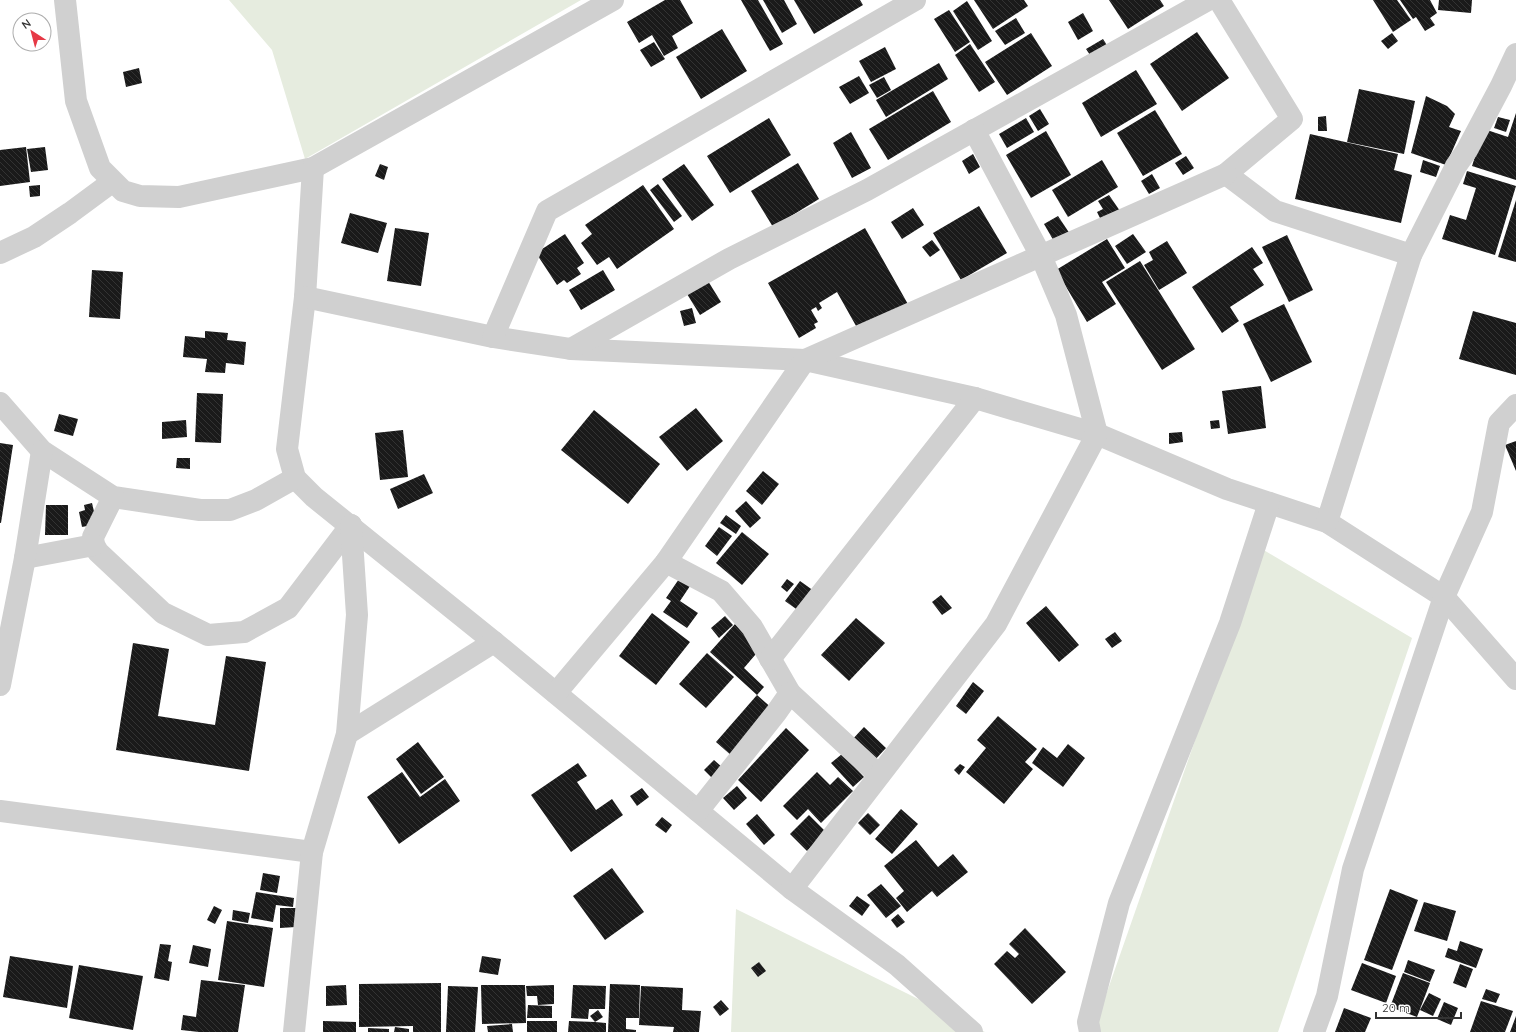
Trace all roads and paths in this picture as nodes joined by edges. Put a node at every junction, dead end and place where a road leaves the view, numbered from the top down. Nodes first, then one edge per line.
1 (65, 0) edge
2 (613, 0) edge
3 (915, 0) edge
4 (1208, 0) edge
5 (1219, 0) edge
6 (1516, 54) edge
7 (974, 130) junction
8 (313, 168) junction
9 (1226, 174) junction
10 (112, 182) junction
11 (0, 252) edge
12 (1411, 255) junction
13 (1040, 256) junction
14 (305, 297) junction
15 (493, 337) junction
16 (570, 349) junction
17 (805, 360) junction
18 (975, 398) junction
19 (0, 403) edge
20 (1516, 405) edge
21 (1097, 434) junction
22 (42, 451) junction
23 (296, 478) junction
24 (113, 498) junction
25 (1269, 503) junction
26 (1327, 522) junction
27 (351, 526) junction
28 (94, 545) junction
29 (25, 558) junction
30 (666, 562) junction
31 (1444, 597) junction
32 (494, 642) junction
33 (770, 659) junction
34 (1516, 680) edge
35 (0, 685) edge
36 (556, 693) junction
37 (790, 693) junction
38 (347, 734) junction
39 (879, 775) junction
40 (0, 811) edge
41 (698, 811) junction
42 (312, 852) junction
43 (792, 888) junction
44 (294, 1032) edge
45 (972, 1032) edge
46 (1090, 1032) edge
47 (1314, 1032) edge

1 - 10 street
2 - 8 street
3 - 15 street
4 - 7 street
5 - 9 street
6 - 12 street
7 - 13 street
7 - 16 street
8 - 10 street
8 - 14 street
9 - 12 street
9 - 13 street
10 - 11 street
12 - 26 street
13 - 17 street
13 - 21 street
14 - 15 street
14 - 23 street
15 - 16 street
16 - 17 street
17 - 18 street
17 - 30 street
18 - 21 street
18 - 33 street
19 - 22 street
20 - 31 street
21 - 25 street
21 - 39 street
22 - 24 street
22 - 29 street
23 - 24 street
23 - 27 street
24 - 28 street
25 - 26 street
25 - 46 street
26 - 31 street
27 - 28 street
27 - 32 street
27 - 38 street
28 - 29 street
29 - 35 street
30 - 33 street
30 - 36 street
31 - 34 street
31 - 47 street
32 - 36 street
32 - 38 street
33 - 37 street
36 - 41 street
37 - 39 street
37 - 41 street
38 - 42 street
39 - 43 street
40 - 42 street
41 - 43 street
42 - 44 street
43 - 45 street

